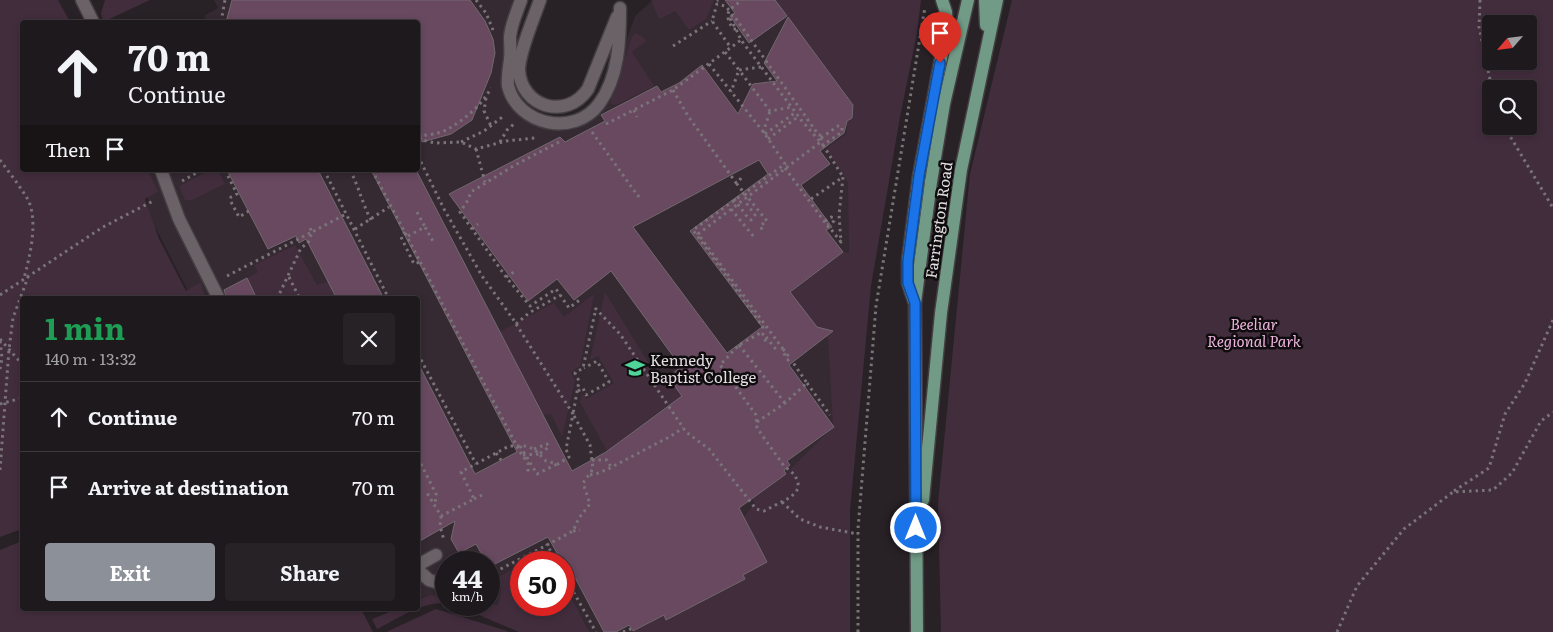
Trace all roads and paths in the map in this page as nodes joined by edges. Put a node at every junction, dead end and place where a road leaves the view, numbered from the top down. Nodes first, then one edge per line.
1 (82, 0) edge
2 (226, 0) edge
3 (476, 0) edge
4 (521, 0) edge
5 (540, 0) edge
6 (717, 0) edge
7 (742, 0) edge
8 (942, 0) edge
9 (968, 0) edge
10 (985, 0) edge
11 (997, 0) edge
12 (1480, 0) edge
13 (621, 4) edge
14 (721, 4) junction
15 (925, 4) dead end
16 (729, 10) junction
17 (92, 20) edge
18 (221, 20) edge
19 (712, 21) junction
20 (736, 28) junction
21 (494, 32) dead end
22 (741, 40) junction
23 (673, 46) dead end
24 (731, 48) junction
25 (725, 52) junction
26 (709, 64) junction
27 (761, 66) junction
28 (739, 70) junction
29 (1490, 80) edge
30 (492, 82) dead end
31 (673, 90) junction
32 (731, 92) junction
33 (487, 95) junction
34 (792, 107) junction
35 (634, 110) junction
36 (770, 111) junction
37 (797, 114) junction
38 (973, 114) junction
39 (638, 117) dead end
40 (498, 121) dead end
41 (604, 125) dead end
42 (491, 126) junction
43 (506, 131) dead end
44 (591, 132) dead end
45 (764, 133) junction
46 (1509, 135) edge
47 (824, 136) junction
48 (420, 138) edge
49 (420, 139) edge
50 (564, 139) dead end
51 (768, 139) junction
52 (513, 140) dead end
53 (461, 142) junction
54 (500, 143) junction
55 (823, 145) junction
56 (476, 149) junction
57 (527, 158) junction
58 (0, 160) edge
59 (420, 160) edge
60 (530, 162) dead end
61 (785, 168) junction
62 (162, 172) edge
63 (198, 172) edge
64 (226, 172) edge
65 (325, 172) edge
66 (351, 172) edge
67 (373, 172) edge
68 (843, 177) junction
69 (741, 178) dead end
70 (183, 180) dead end
71 (485, 182) junction
72 (737, 184) junction
73 (169, 190) junction
74 (744, 193) junction
75 (642, 194) dead end
76 (734, 199) junction
77 (811, 199) dead end
78 (744, 200) junction
79 (389, 207) dead end
80 (1553, 208) edge
81 (731, 209) junction
82 (249, 212) dead end
83 (417, 212) dead end
84 (346, 214) junction
85 (371, 220) junction
86 (825, 221) dead end
87 (478, 224) dead end
88 (425, 227) junction
89 (829, 227) junction
90 (355, 229) junction
91 (472, 229) junction
92 (311, 230) junction
93 (763, 231) dead end
94 (405, 232) dead end
95 (408, 236) dead end
96 (754, 238) dead end
97 (434, 243) dead end
98 (420, 262) junction
99 (514, 272) dead end
100 (28, 276) junction
101 (288, 276) junction
102 (506, 277) junction
103 (24, 279) junction
104 (211, 284) junction
105 (560, 295) junction
106 (0, 296) edge
107 (22, 296) edge
108 (217, 296) edge
109 (279, 296) edge
110 (298, 296) edge
111 (388, 296) edge
112 (582, 299) dead end
113 (20, 301) edge
114 (915, 303) junction
115 (1553, 320) edge
116 (516, 324) junction
117 (762, 332) junction
118 (0, 340) edge
119 (766, 342) dead end
120 (739, 345) junction
121 (9, 349) junction
122 (778, 352) dead end
123 (420, 358) edge
124 (20, 362) edge
125 (583, 368) junction
126 (0, 369) edge
127 (807, 383) junction
128 (578, 391) junction
129 (20, 399) edge
130 (5, 403) junction
131 (786, 403) junction
132 (0, 404) edge
133 (1553, 412) edge
134 (573, 414) junction
135 (830, 415) dead end
136 (756, 423) junction
137 (683, 428) junction
138 (520, 446) junction
139 (534, 449) junction
140 (496, 453) junction
141 (523, 455) junction
142 (501, 460) dead end
143 (592, 460) junction
144 (420, 462) edge
145 (476, 464) junction
146 (558, 464) junction
147 (611, 467) junction
148 (0, 470) edge
149 (528, 473) dead end
150 (589, 475) junction
151 (1453, 492) junction
152 (427, 493) dead end
153 (482, 495) dead end
154 (474, 498) junction
155 (782, 502) junction
156 (435, 506) junction
157 (580, 530) dead end
158 (574, 531) junction
159 (858, 534) junction
160 (547, 545) junction
161 (551, 551) edge
162 (435, 556) edge
163 (420, 564) edge
164 (916, 567) junction
165 (500, 569) edge
166 (420, 572) edge
167 (435, 582) edge
168 (575, 595) edge
169 (631, 628) dead end
170 (596, 632) edge
171 (624, 632) edge
172 (858, 632) edge
173 (917, 632) edge
174 (1337, 632) edge

1 - 17 lane
2 - 18 path
3 - 21 path
4 - 13 lane
5 - 13 lane
6 - 14 path
7 - 16 path
8 - 114 main road
9 - 114 main road, Farrington Road
10 - 38 main road
11 - 38 main road, Farrington Road
12 - 29 path
14 - 16 path
14 - 19 path
15 - 159 path
16 - 20 path
19 - 23 path
19 - 24 path
20 - 22 path
20 - 47 path
22 - 24 path
22 - 27 path
24 - 25 path
25 - 26 path
25 - 28 path
26 - 31 path
26 - 32 path
27 - 28 path
27 - 34 path
28 - 32 path
28 - 36 path
30 - 33 path
31 - 35 path
31 - 72 path
32 - 45 path
33 - 42 path
33 - 48 path
34 - 36 path
34 - 37 path
35 - 39 path
35 - 41 path
36 - 45 path
37 - 45 path
37 - 51 path
37 - 55 path
38 - 164 main road, Farrington Road
40 - 42 path
42 - 53 path
43 - 54 path
44 - 75 path
45 - 51 path
46 - 80 path
47 - 55 path
47 - 61 path, bridge
49 - 53 path
50 - 57 path
51 - 74 path
52 - 54 path
53 - 56 path
54 - 56 path
55 - 68 path
56 - 71 path
57 - 60 path
57 - 71 path
58 - 103 path
59 - 116 path
61 - 78 path, bridge
61 - 89 path
62 - 73 lane
63 - 70 path
64 - 82 path
65 - 84 path
66 - 85 path
67 - 98 path, bridge
68 - 77 path
68 - 89 path
69 - 72 path
71 - 91 path
72 - 74 path
73 - 100 path
73 - 104 lane
74 - 76 path
74 - 93 path
76 - 78 path
76 - 117 path
78 - 81 path, bridge
79 - 85 path
81 - 96 path
81 - 127 path, bridge
83 - 88 path, bridge
84 - 90 path
84 - 92 path
85 - 90 path
86 - 89 path
87 - 91 path
88 - 95 path
88 - 97 path
90 - 111 path
91 - 102 path
92 - 101 path
92 - 104 path
94 - 98 path
98 - 141 path, bridge
99 - 102 path
100 - 103 path
100 - 107 path
101 - 109 path
101 - 110 path
102 - 105 path
103 - 106 path
104 - 108 lane
105 - 112 path
105 - 116 path
113 - 121 path
114 - 164 main road, Farrington Road
115 - 151 path
116 - 134 path
117 - 119 path
117 - 120 path
117 - 122 path
118 - 121 path
118 - 126 path
120 - 131 path
120 - 136 path
121 - 124 path
121 - 130 path
123 - 145 path
125 - 128 path
125 - 128 path
125 - 137 path
127 - 131 path
127 - 135 path
128 - 134 path
129 - 130 path
130 - 132 path
130 - 148 path
131 - 136 path
133 - 151 path
134 - 143 path
134 - 146 path
136 - 155 path
137 - 147 path
137 - 155 path
138 - 139 path
138 - 140 path
138 - 146 path
139 - 141 path, bridge
139 - 146 path
140 - 142 path
140 - 145 path
141 - 149 path
143 - 147 path
143 - 150 path
144 - 156 path
145 - 154 path
147 - 150 path
150 - 158 path
151 - 174 path
152 - 156 path
153 - 154 path
154 - 156 path
155 - 159 path
157 - 158 path
158 - 160 path
159 - 172 path
160 - 161 path
160 - 165 path
162 - 163 lane
164 - 173 main road, Farrington Road
166 - 167 lane
168 - 170 path
169 - 171 path

